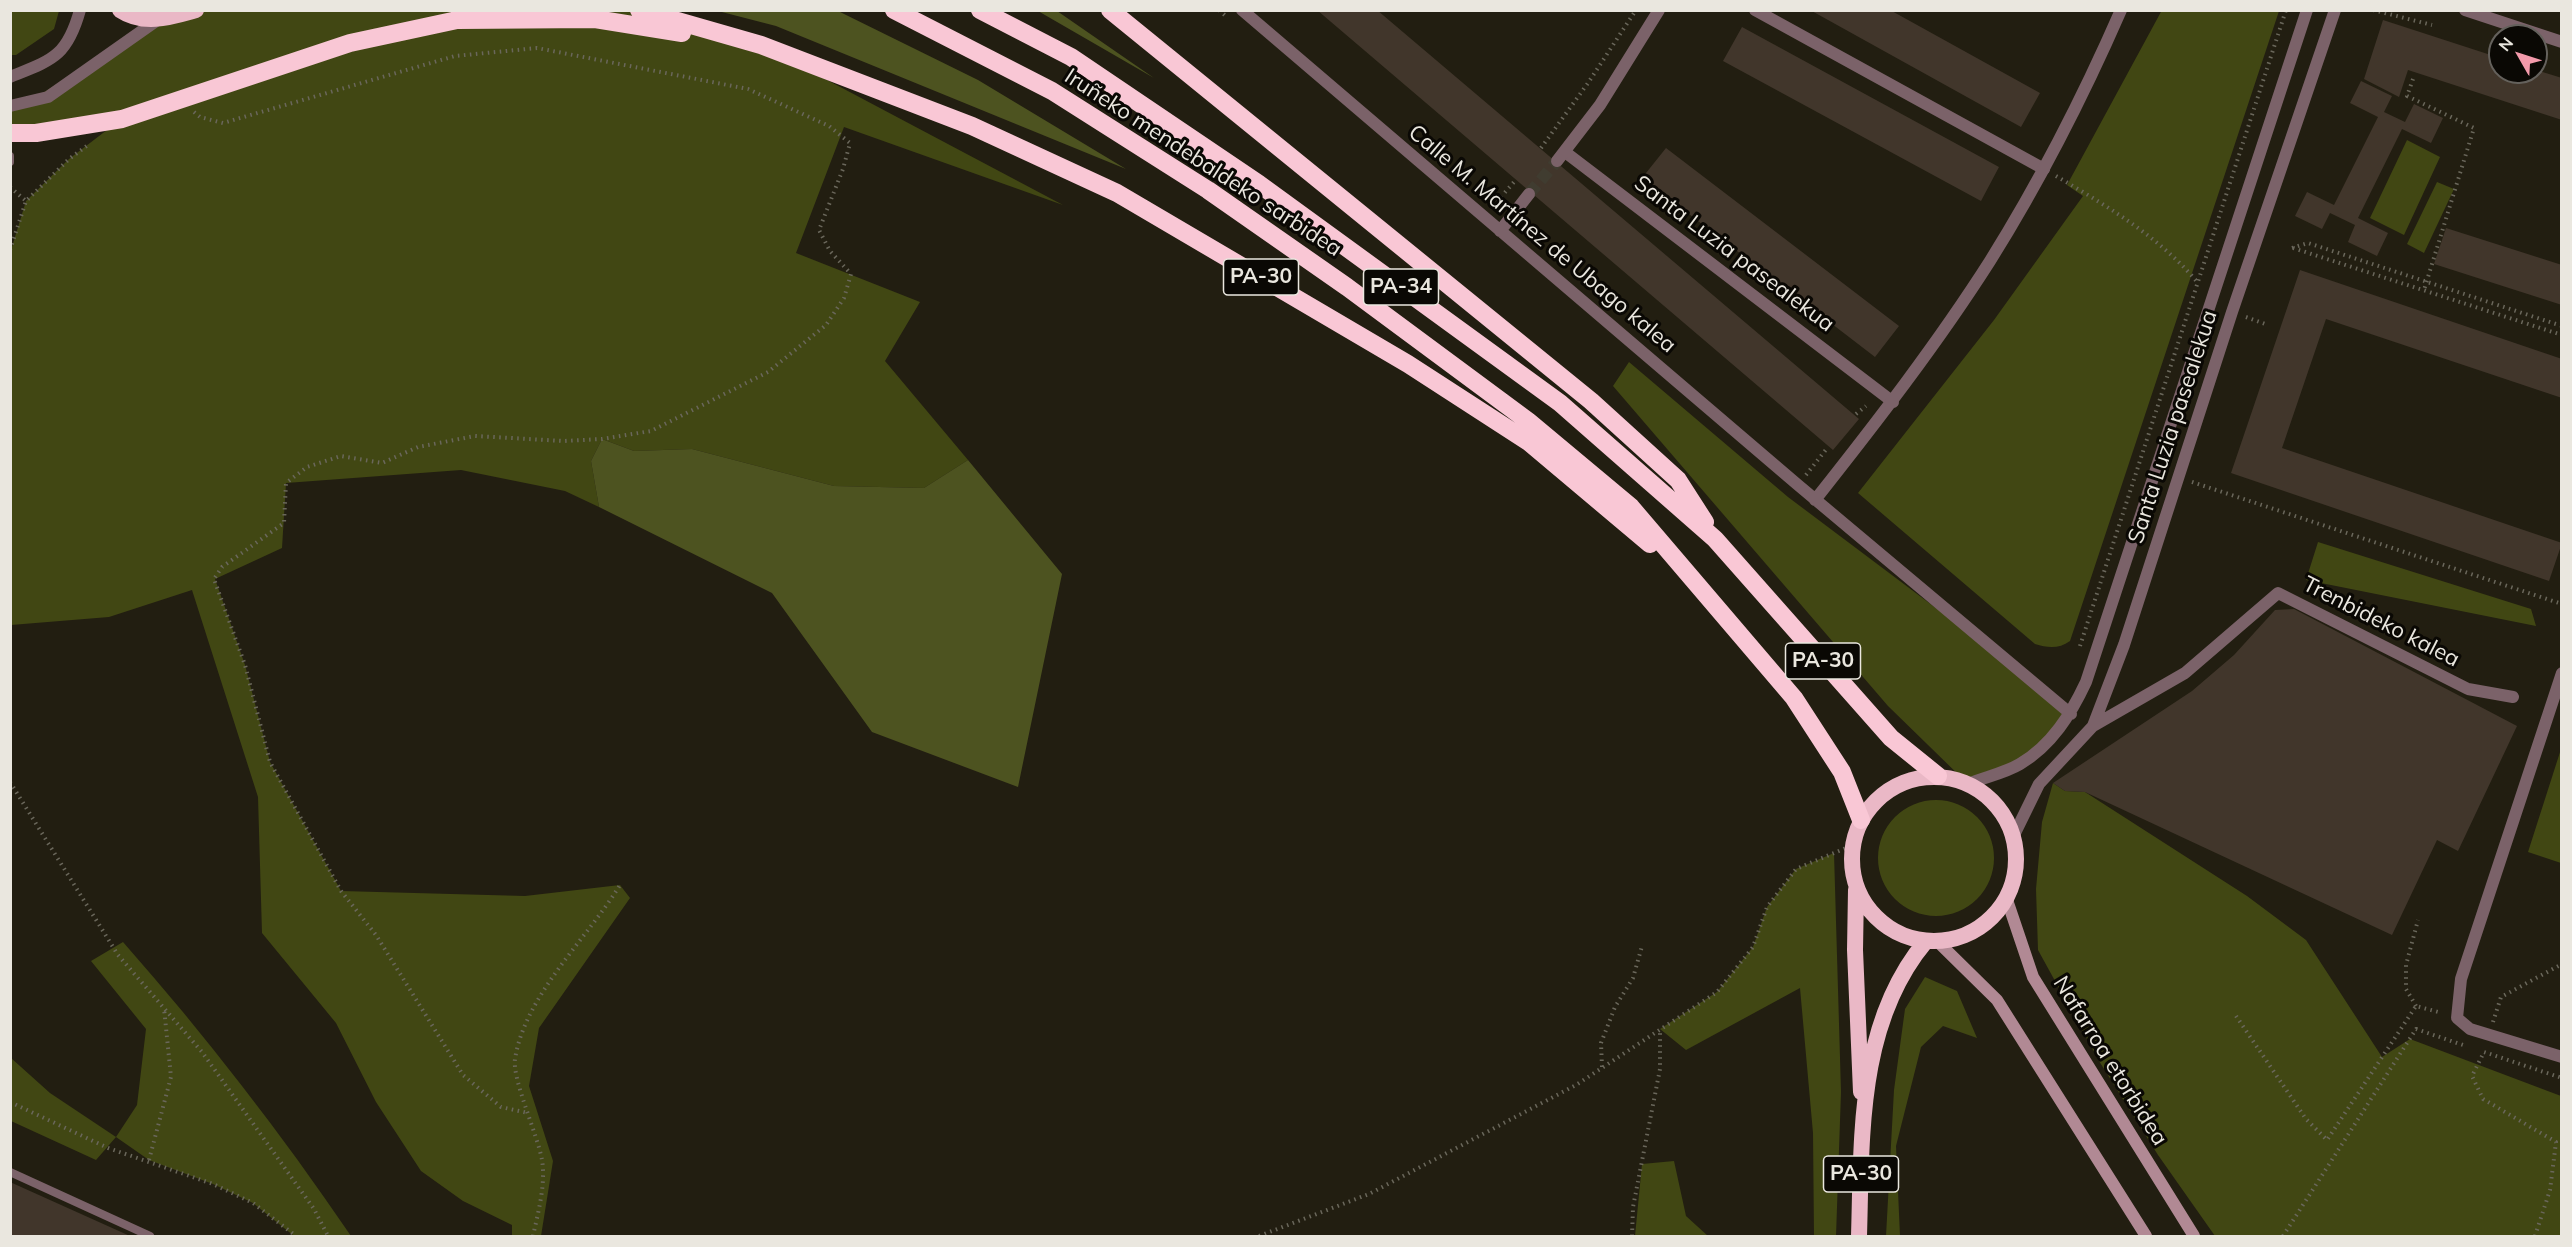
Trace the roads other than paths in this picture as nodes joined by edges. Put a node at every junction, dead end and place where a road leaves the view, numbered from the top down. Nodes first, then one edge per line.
1 (80, 10) edge
2 (120, 10) edge
3 (196, 10) edge
4 (639, 10) edge
5 (894, 10) edge
6 (980, 10) edge
7 (1098, 10) edge
8 (1110, 10) edge
9 (1242, 10) edge
10 (1659, 10) edge
11 (1755, 10) edge
12 (2121, 10) edge
13 (2307, 10) edge
14 (2335, 10) edge
15 (2465, 10) edge
16 (156, 21) junction
17 (2562, 42) edge
18 (761, 45) junction
19 (10, 77) edge
20 (1195, 80) junction
21 (10, 106) edge
22 (10, 133) edge
23 (10, 156) edge
24 (10, 162) edge
25 (2044, 169) junction
26 (1529, 194) tunnel mouth
27 (1500, 231) junction
28 (1893, 402) junction
29 (1815, 500) junction
30 (1716, 539) junction
31 (1709, 598) junction
32 (2562, 673) edge
33 (2514, 697) dead end
34 (2071, 714) junction
35 (2093, 726) junction
36 (1938, 776) junction
37 (1968, 783) junction
38 (1862, 820) junction
39 (2014, 835) junction
40 (1856, 888) junction
41 (2007, 900) junction
42 (1932, 942) junction
43 (2562, 1057) edge
44 (1863, 1111) junction
45 (10, 1172) edge
46 (150, 1236) edge
47 (1859, 1236) edge
48 (2146, 1236) edge
49 (2194, 1236) edge

1 - 19 street
2 - 16 highway
3 - 16 highway
4 - 18 highway, PA-30
5 - 31 highway, Iruñeko mendebaldeko sarbidea / PA-34
6 - 30 highway, Iruñeko mendebaldeko sarbidea / PA-34
7 - 20 highway, PA-30
8 - 20 highway, PA-30
9 - 27 street, Calle M. Martínez de Ubago kalea
10 - 28 street, Santa Luzia pasealekua
11 - 25 street
12 - 25 street
13 - 34 street, Santa Luzia pasealekua
14 - 35 street, Santa Luzia pasealekua
15 - 17 street
16 - 21 street
18 - 22 highway
18 - 31 highway, PA-30
20 - 30 highway, PA-30
23 - 24 lane
25 - 28 street
26 - 27 street
27 - 29 street, Calle M. Martínez de Ubago kalea
28 - 29 street
29 - 34 street, Calle M. Martínez de Ubago kalea
30 - 36 highway, PA-30
31 - 38 highway, PA-30
32 - 43 street
33 - 35 street, Trenbideko kalea
34 - 37 street, Santa Luzia pasealekua
35 - 39 street, Santa Luzia pasealekua
36 - 37 highway, PA-30
36 - 38 highway, PA-30
37 - 39 highway, PA-30
38 - 40 highway, PA-30
39 - 41 highway, PA-30
40 - 42 highway, PA-30
40 - 44 highway, PA-30
41 - 42 highway, PA-30
41 - 49 main road, Nafarroa etorbidea
42 - 44 highway, PA-30
42 - 48 main road
44 - 47 highway, PA-30
45 - 46 lane

